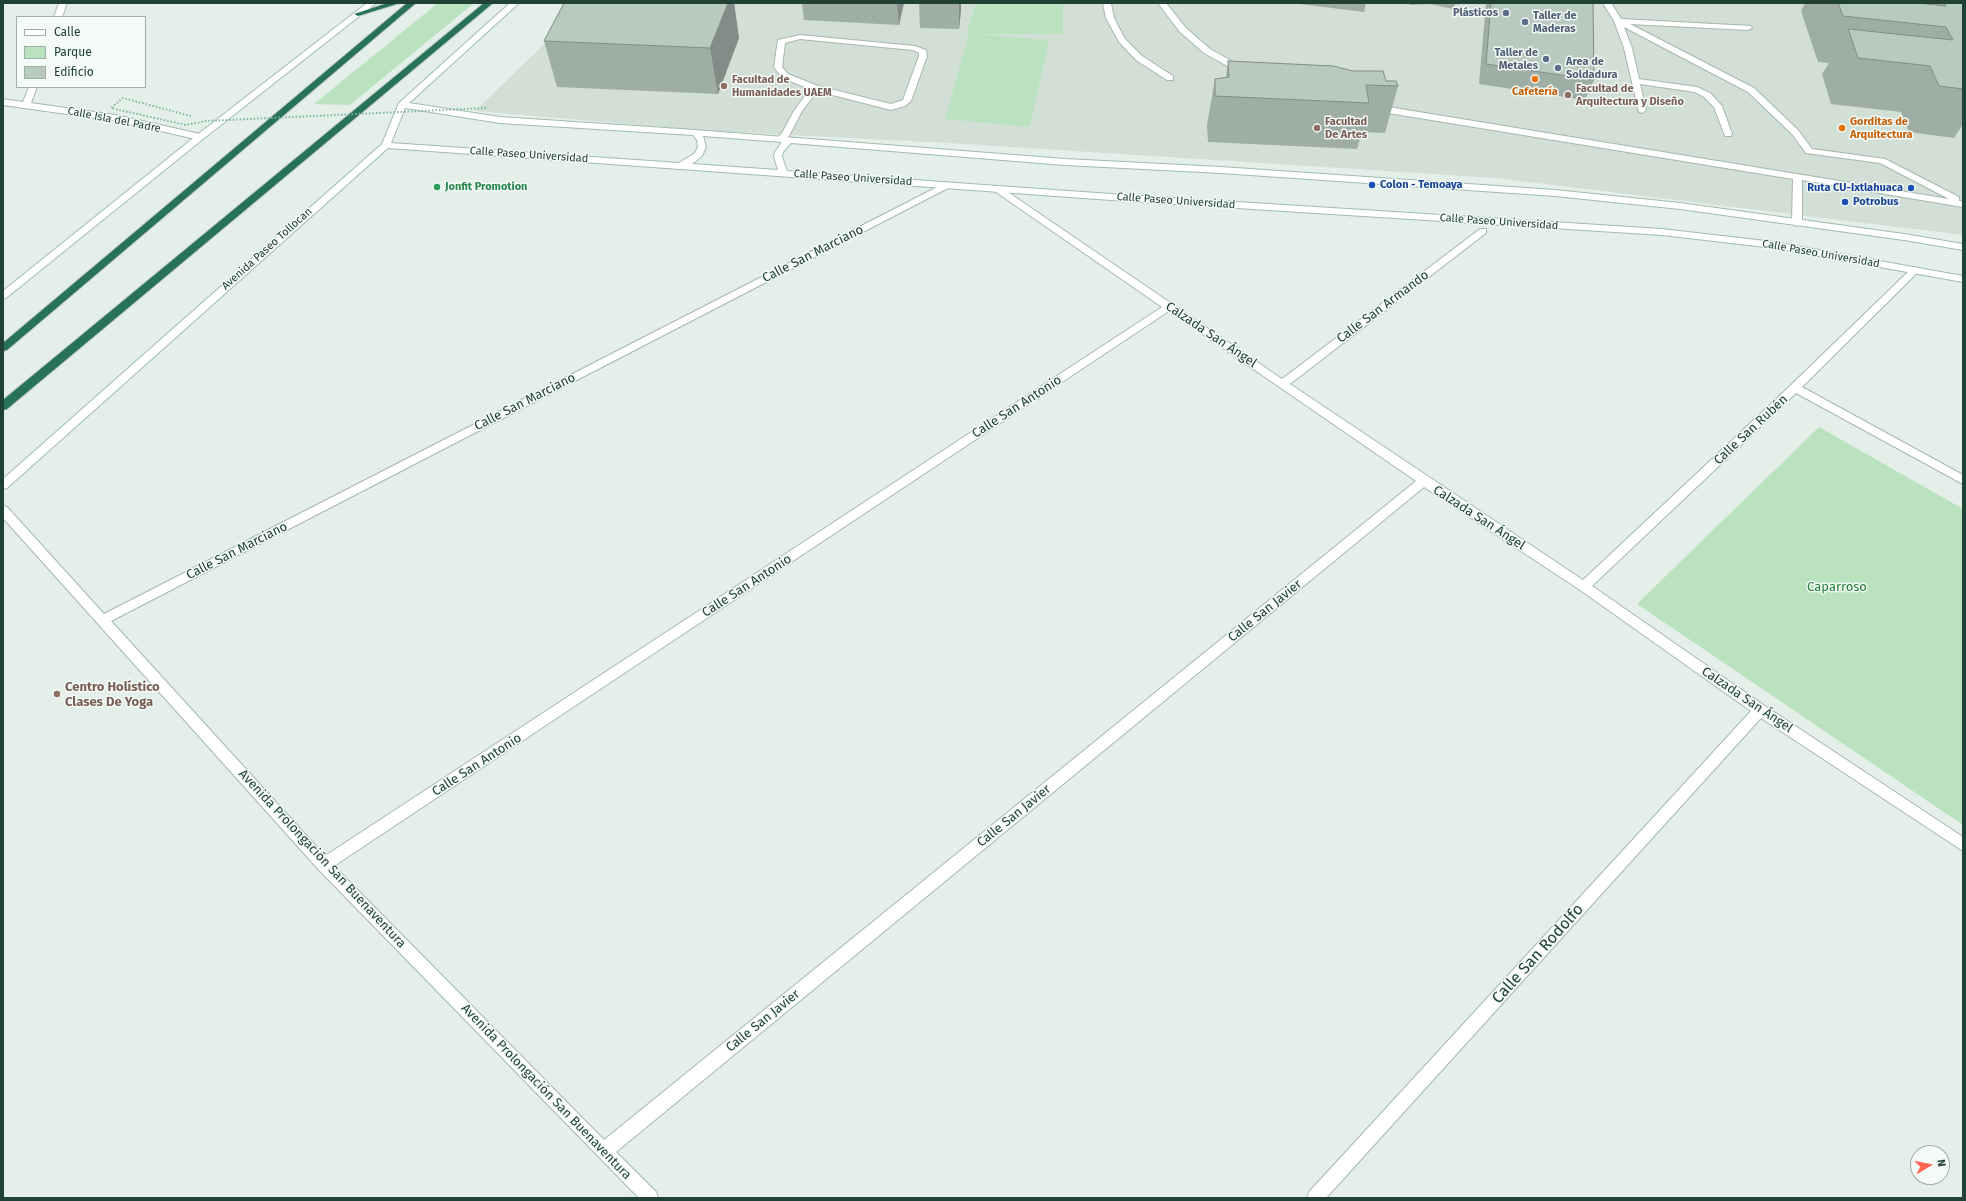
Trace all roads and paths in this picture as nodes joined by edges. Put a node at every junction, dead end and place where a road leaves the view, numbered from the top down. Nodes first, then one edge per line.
1 (63, 3) edge
2 (372, 3) edge
3 (396, 3) edge
4 (412, 3) edge
5 (489, 3) edge
6 (515, 3) edge
7 (1107, 3) edge
8 (1162, 3) edge
9 (1607, 3) edge
10 (358, 14) junction
11 (58, 16) edge
12 (1618, 21) junction
13 (1748, 28) dead end
14 (1251, 74) edge
15 (1170, 78) dead end
16 (1635, 81) junction
17 (33, 88) edge
18 (815, 88) junction
19 (3, 102) edge
20 (26, 105) junction
21 (402, 105) junction
22 (1370, 106) edge
23 (486, 108) dead end
24 (1642, 110) dead end
25 (191, 116) dead end
26 (695, 133) junction
27 (1728, 134) dead end
28 (200, 137) junction
29 (785, 140) junction
30 (386, 145) junction
31 (681, 166) junction
32 (783, 173) junction
33 (1798, 177) junction
34 (947, 185) junction
35 (996, 188) junction
36 (1963, 203) edge
37 (1797, 223) junction
38 (1483, 231) dead end
39 (1963, 248) edge
40 (1915, 270) junction
41 (1963, 278) edge
42 (3, 296) edge
43 (1170, 307) junction
44 (3, 348) edge
45 (1283, 384) junction
46 (1795, 388) junction
47 (3, 406) edge
48 (1963, 480) edge
49 (1424, 482) junction
50 (3, 485) edge
51 (3, 510) edge
52 (1584, 587) junction
53 (103, 620) junction
54 (1760, 710) junction
55 (1963, 845) edge
56 (324, 865) junction
57 (604, 1150) junction
58 (650, 1198) edge
59 (1315, 1198) edge

1 - 11 street
2 - 10 street
3 - 10 highway
4 - 44 highway
5 - 47 highway
6 - 21 street, Avenida Paseo Tollocan
7 - 15 street
8 - 14 street
9 - 12 street
10 - 28 street
12 - 13 street
12 - 16 street
12 - 36 street
16 - 24 street
16 - 27 street
17 - 20 street
18 - 18 street
18 - 29 street
19 - 20 street, Calle Isla del Padre
20 - 28 street, Calle Isla del Padre
21 - 26 street, Calle Paseo Universidad
21 - 30 street, Avenida Paseo Tollocan
22 - 33 street
23 - 25 path, bridge
26 - 29 street, Calle Paseo Universidad
26 - 31 street
28 - 42 street
29 - 32 street
29 - 37 street, Calle Paseo Universidad
30 - 31 street, Calle Paseo Universidad
30 - 50 street, Avenida Paseo Tollocan
31 - 32 street, Calle Paseo Universidad
32 - 34 street, Calle Paseo Universidad
33 - 36 street
33 - 37 street
34 - 35 street, Calle Paseo Universidad
34 - 53 street, Calle San Marciano
35 - 40 street, Calle Paseo Universidad
35 - 43 street, Calzada San Ángel
37 - 39 street, Calle Paseo Universidad
38 - 45 street, Calle San Armando
40 - 41 street, Calle Paseo Universidad
40 - 46 street, Calle San Rubén
43 - 45 street, Calzada San Ángel
43 - 56 street, Calle San Antonio
45 - 49 street, Calzada San Ángel
46 - 48 street
46 - 52 street, Calle San Rubén
49 - 52 street, Calzada San Ángel
49 - 57 street, Calle San Javier
51 - 53 street, Avenida Prolongación San Buenaventura
52 - 54 street, Calzada San Ángel
53 - 56 street, Avenida Prolongación San Buenaventura
54 - 55 street, Calzada San Ángel
54 - 59 street, Calle San Rodolfo
56 - 57 street, Avenida Prolongación San Buenaventura
57 - 58 street, Avenida Prolongación San Buenaventura

